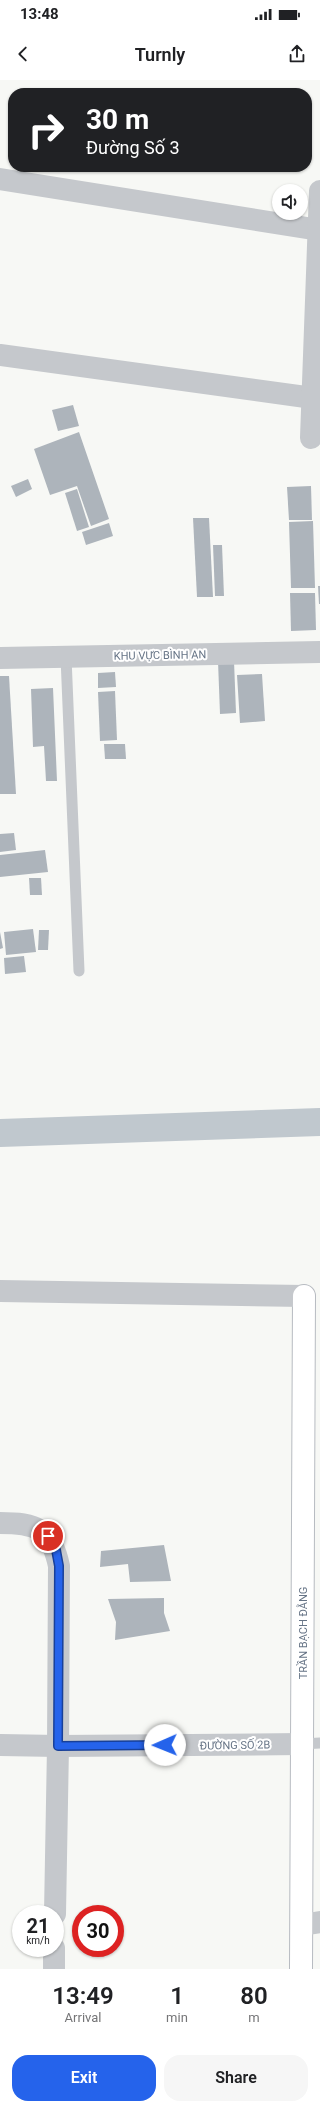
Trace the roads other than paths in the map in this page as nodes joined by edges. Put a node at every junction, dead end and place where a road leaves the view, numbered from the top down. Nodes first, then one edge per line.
1 (0, 180) edge
2 (320, 191) edge
3 (319, 230) edge
4 (0, 355) edge
5 (316, 398) edge
6 (311, 438) dead end
7 (320, 652) edge
8 (66, 657) junction
9 (0, 658) edge
10 (79, 971) dead end
11 (0, 1291) edge
12 (0, 1523) edge
13 (311, 1743) edge
14 (0, 1745) edge
15 (58, 1746) junction
16 (55, 1905) edge
17 (311, 1924) edge
18 (54, 1957) edge
19 (54, 1969) edge
20 (301, 1969) edge

1 - 3 street
2 - 3 street
3 - 5 street
4 - 5 street
5 - 6 street
7 - 8 street, KHU VỰC BÌNH AN
8 - 9 street, KHU VỰC BÌNH AN
8 - 10 lane
11 - 13 street, TRẦN BẠCH ĐẰNG
12 - 15 street
13 - 15 street, ĐƯỜNG SỐ 2B
13 - 17 street, TRẦN BẠCH ĐẰNG
14 - 15 street, ĐƯỜNG SỐ 2B
15 - 16 street
17 - 20 street, TRẦN BẠCH ĐẰNG
18 - 19 street

